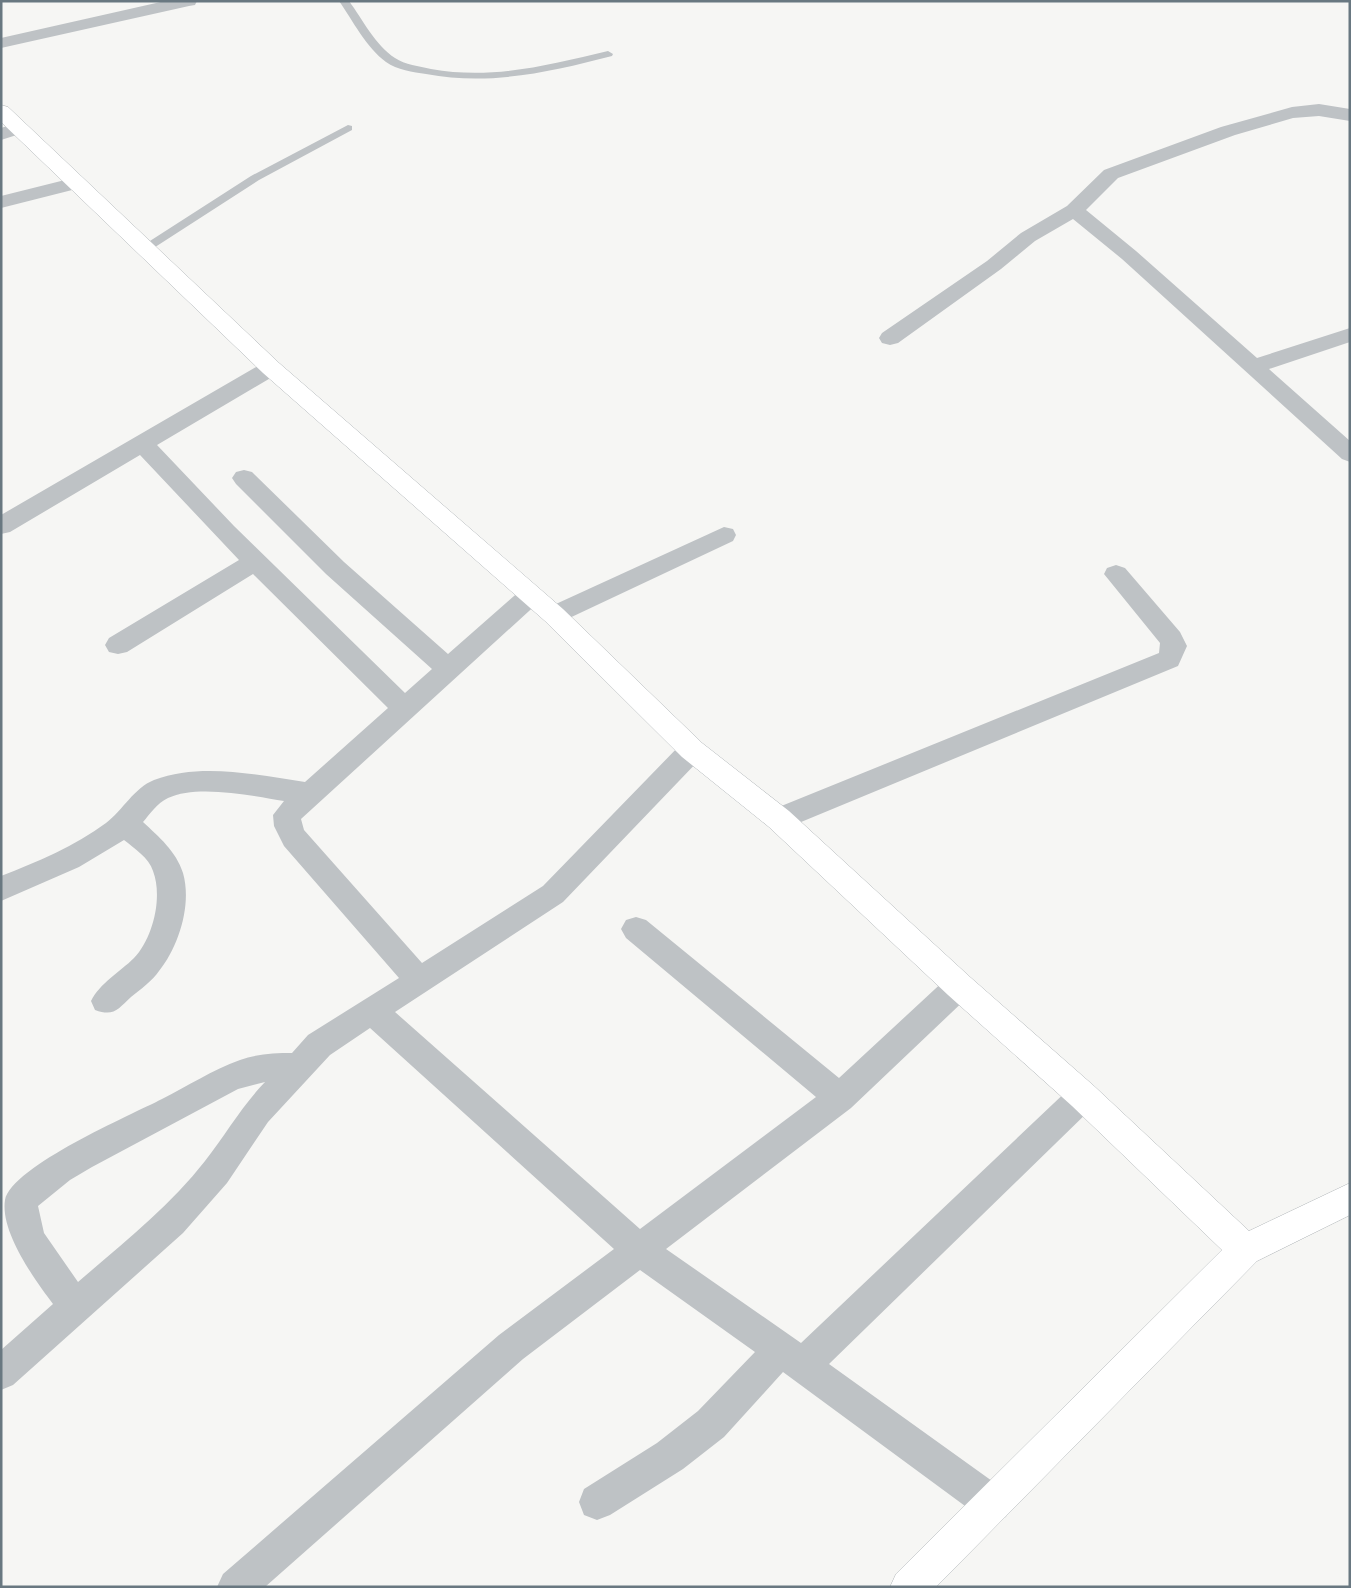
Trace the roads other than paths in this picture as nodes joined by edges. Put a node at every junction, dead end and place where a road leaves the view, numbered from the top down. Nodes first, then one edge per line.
1 (189, 1) edge
2 (344, 1) edge
3 (1, 43) edge
4 (608, 54) dead end
5 (1350, 115) edge
6 (7, 124) edge
7 (348, 128) dead end
8 (77, 183) junction
9 (1, 202) edge
10 (1074, 210) junction
11 (145, 248) junction
12 (1350, 335) edge
13 (890, 338) dead end
14 (1254, 367) junction
15 (271, 368) junction
16 (143, 444) junction
17 (1350, 454) edge
18 (244, 478) dead end
19 (1, 526) edge
20 (724, 535) dead end
21 (255, 562) junction
22 (1116, 574) dead end
23 (531, 595) junction
24 (554, 614) junction
25 (118, 645) dead end
26 (448, 669) junction
27 (404, 708) junction
28 (692, 750) junction
29 (311, 794) junction
30 (779, 818) junction
31 (125, 824) junction
32 (1, 889) edge
33 (636, 929) dead end
34 (419, 980) junction
35 (959, 986) junction
36 (106, 1001) dead end
37 (371, 1010) junction
38 (298, 1066) junction
39 (1083, 1096) junction
40 (840, 1098) junction
41 (1350, 1198) edge
42 (639, 1250) junction
43 (1245, 1250) junction
44 (76, 1307) junction
45 (791, 1358) junction
46 (1, 1373) edge
47 (597, 1502) dead end
48 (993, 1504) junction
49 (236, 1587) edge
50 (909, 1587) edge

1 - 3 street
2 - 4 lane
5 - 10 street
6 - 8 street
7 - 11 lane
8 - 9 street
8 - 11 street
10 - 13 street
10 - 14 street
11 - 15 street
12 - 14 street
14 - 17 street
15 - 16 street
15 - 23 street
16 - 19 street
16 - 21 street
18 - 26 street
20 - 24 street
21 - 25 street
21 - 27 street
22 - 30 street
23 - 24 street
23 - 26 street
24 - 28 street
26 - 27 street
27 - 29 street
28 - 30 street
28 - 34 street
29 - 31 street
29 - 34 street
30 - 35 street
31 - 32 street
31 - 36 street
33 - 40 street
34 - 37 street
35 - 39 street
35 - 40 street
37 - 38 street
37 - 42 street
38 - 44 street
38 - 44 street
39 - 43 street
39 - 45 street
40 - 42 street
41 - 43 street
42 - 45 street
42 - 49 street
43 - 48 street
44 - 46 street
45 - 47 street
45 - 48 street
48 - 50 street

